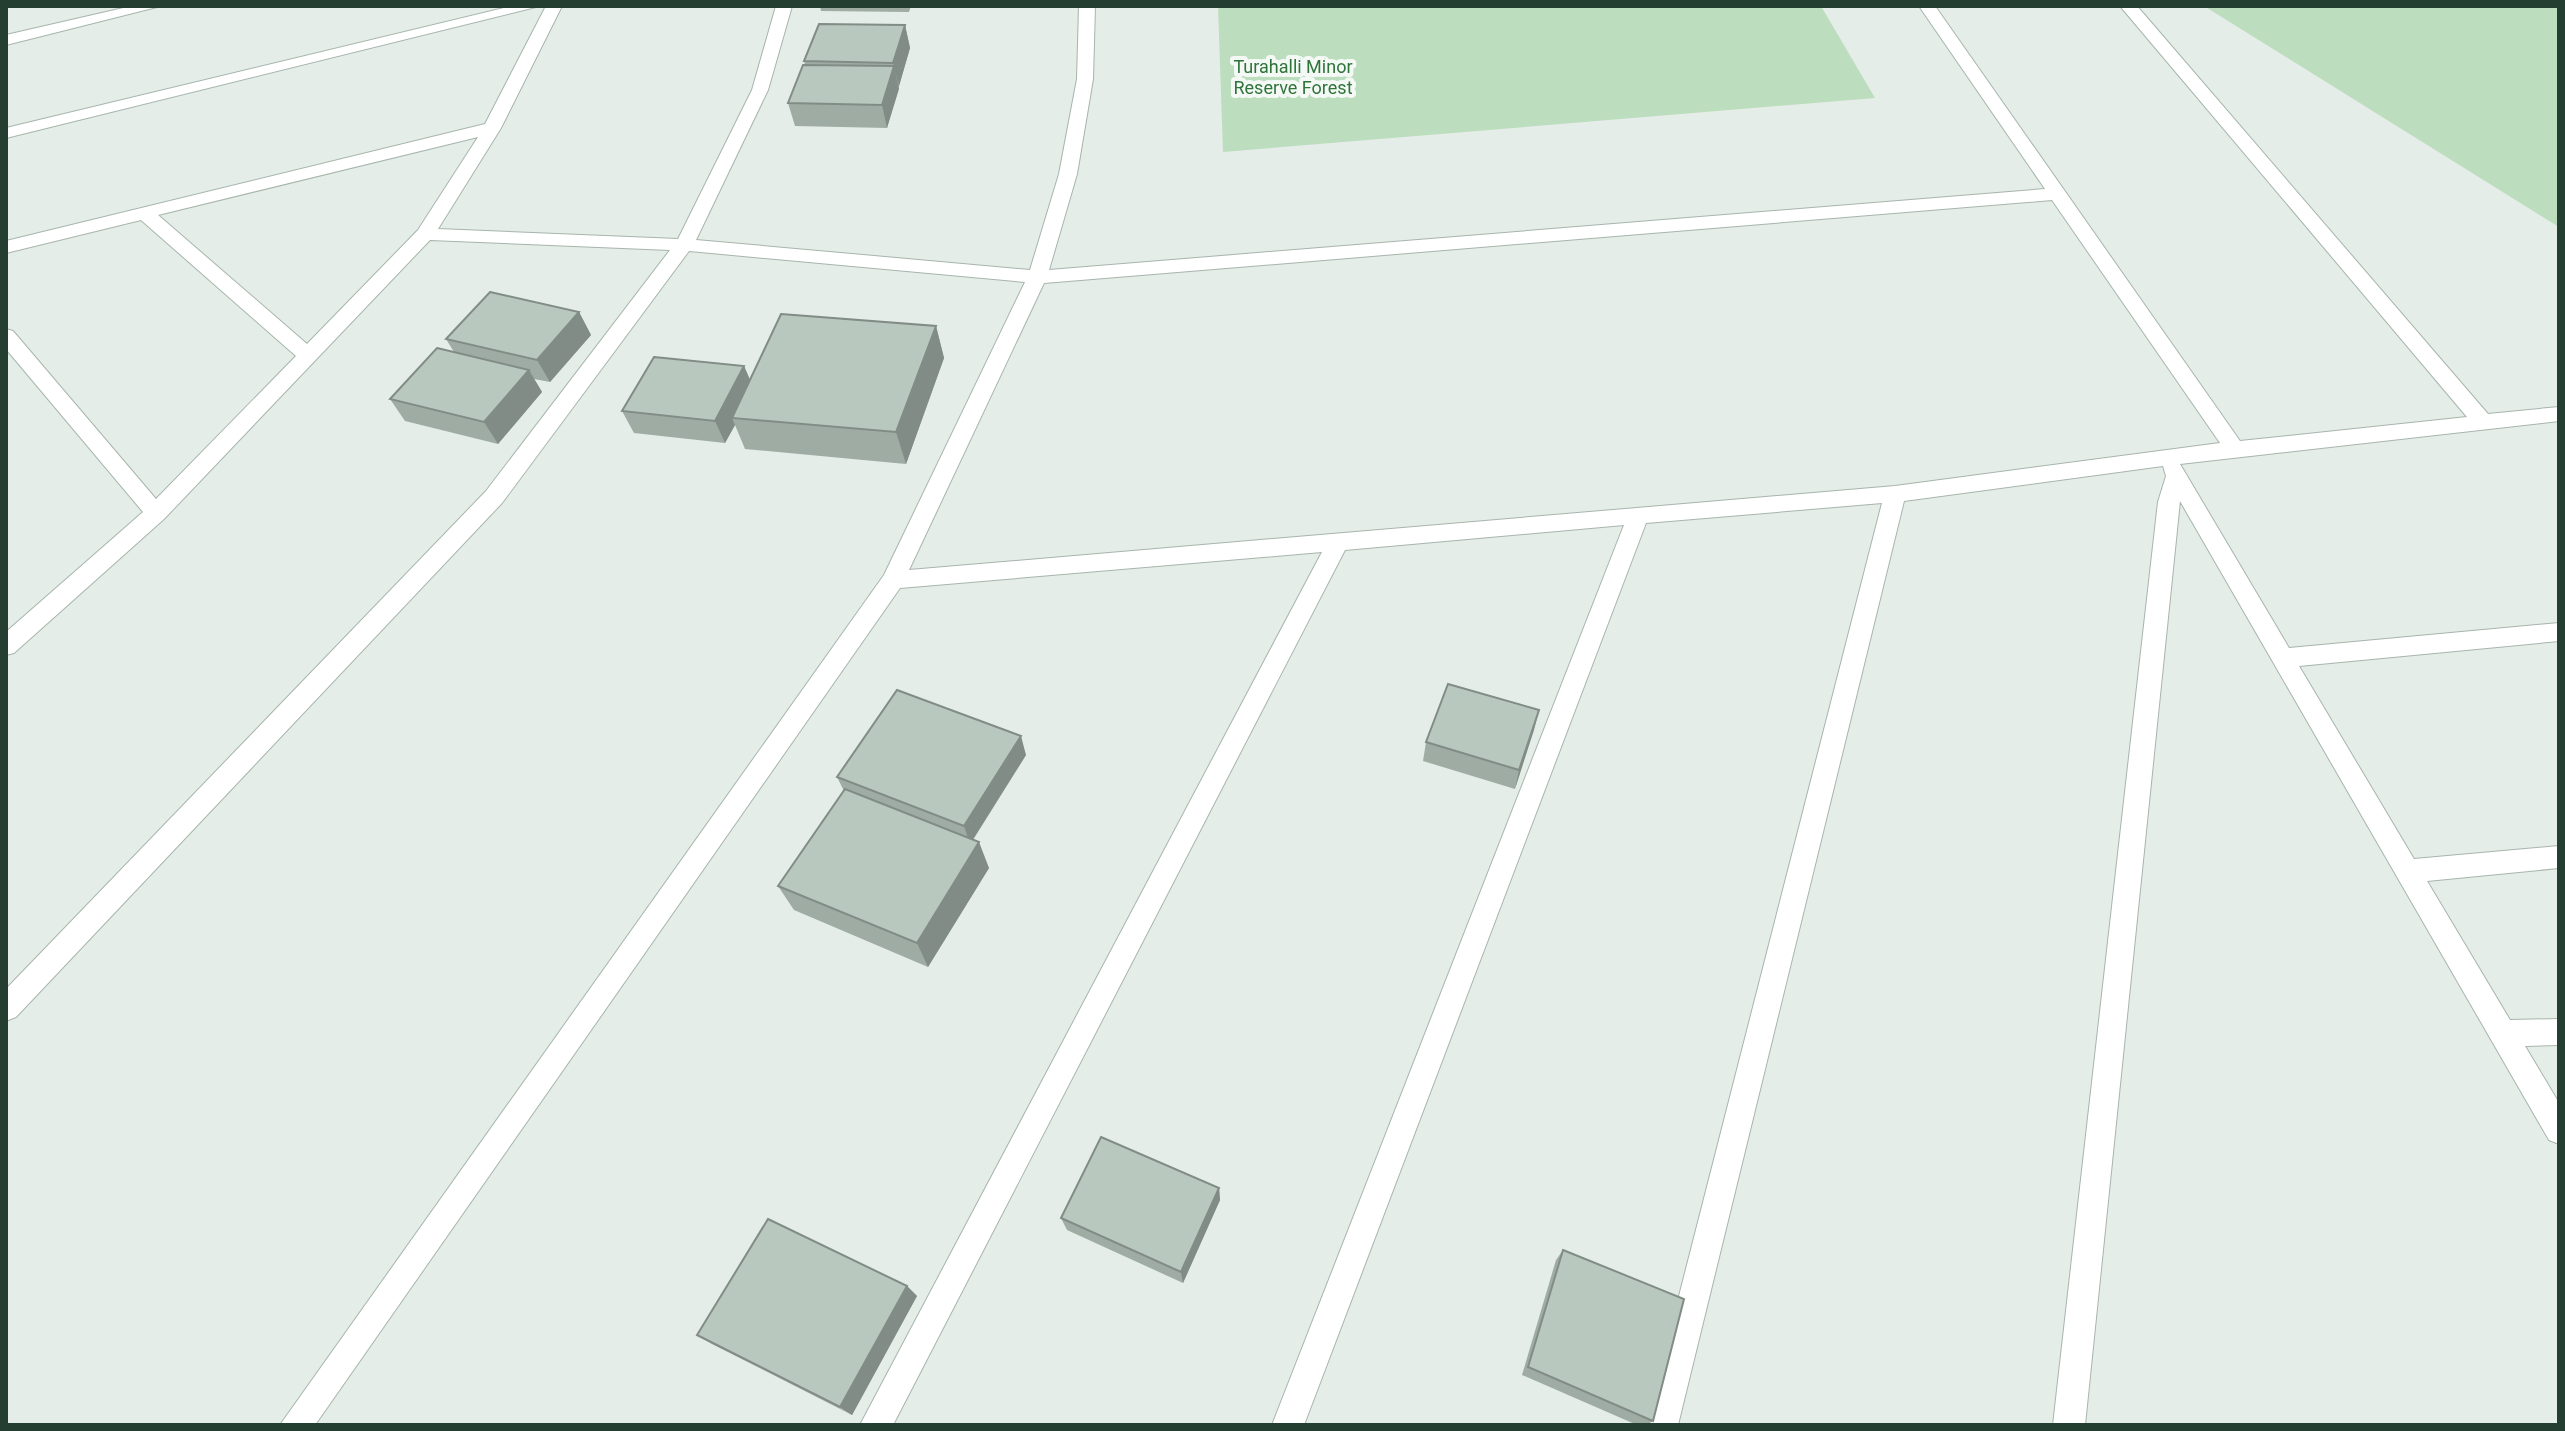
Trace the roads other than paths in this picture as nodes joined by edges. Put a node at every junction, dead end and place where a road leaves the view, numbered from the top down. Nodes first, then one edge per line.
1 (153, 6) edge
2 (532, 6) edge
3 (554, 6) edge
4 (784, 6) edge
5 (1087, 6) edge
6 (1927, 6) edge
7 (2128, 6) edge
8 (6, 40) edge
9 (492, 128) junction
10 (6, 133) edge
11 (2055, 194) junction
12 (143, 212) junction
13 (425, 234) junction
14 (684, 245) junction
15 (6, 247) edge
16 (1037, 277) junction
17 (6, 336) edge
18 (309, 356) junction
19 (2559, 414) edge
20 (2484, 423) junction
21 (2235, 449) junction
22 (2171, 468) junction
23 (1895, 494) junction
24 (156, 513) junction
25 (1638, 517) junction
26 (1338, 542) junction
27 (893, 580) junction
28 (2559, 632) edge
29 (6, 646) edge
30 (2281, 658) junction
31 (2559, 857) edge
32 (2408, 871) junction
33 (6, 1008) edge
34 (2559, 1032) edge
35 (2504, 1033) junction
36 (2559, 1130) edge
37 (296, 1425) edge
38 (876, 1425) edge
39 (1288, 1425) edge
40 (1662, 1425) edge
41 (2069, 1425) edge

1 - 8 street
2 - 10 street
3 - 9 street
4 - 14 street
5 - 16 street
6 - 11 street
7 - 20 street
9 - 12 street
9 - 13 street
11 - 16 street
11 - 21 street
12 - 15 street
12 - 18 street
13 - 14 street
13 - 18 street
14 - 16 street
14 - 33 street
16 - 27 street
17 - 24 street
18 - 24 street
19 - 20 street
20 - 21 street
21 - 22 street
22 - 23 street
22 - 30 street
22 - 41 street
23 - 25 street
23 - 40 street
24 - 29 street
25 - 26 street
25 - 39 street
26 - 27 street
26 - 38 street
27 - 37 street
28 - 30 street
30 - 32 street
31 - 32 street
32 - 35 street
34 - 35 street
35 - 36 street

